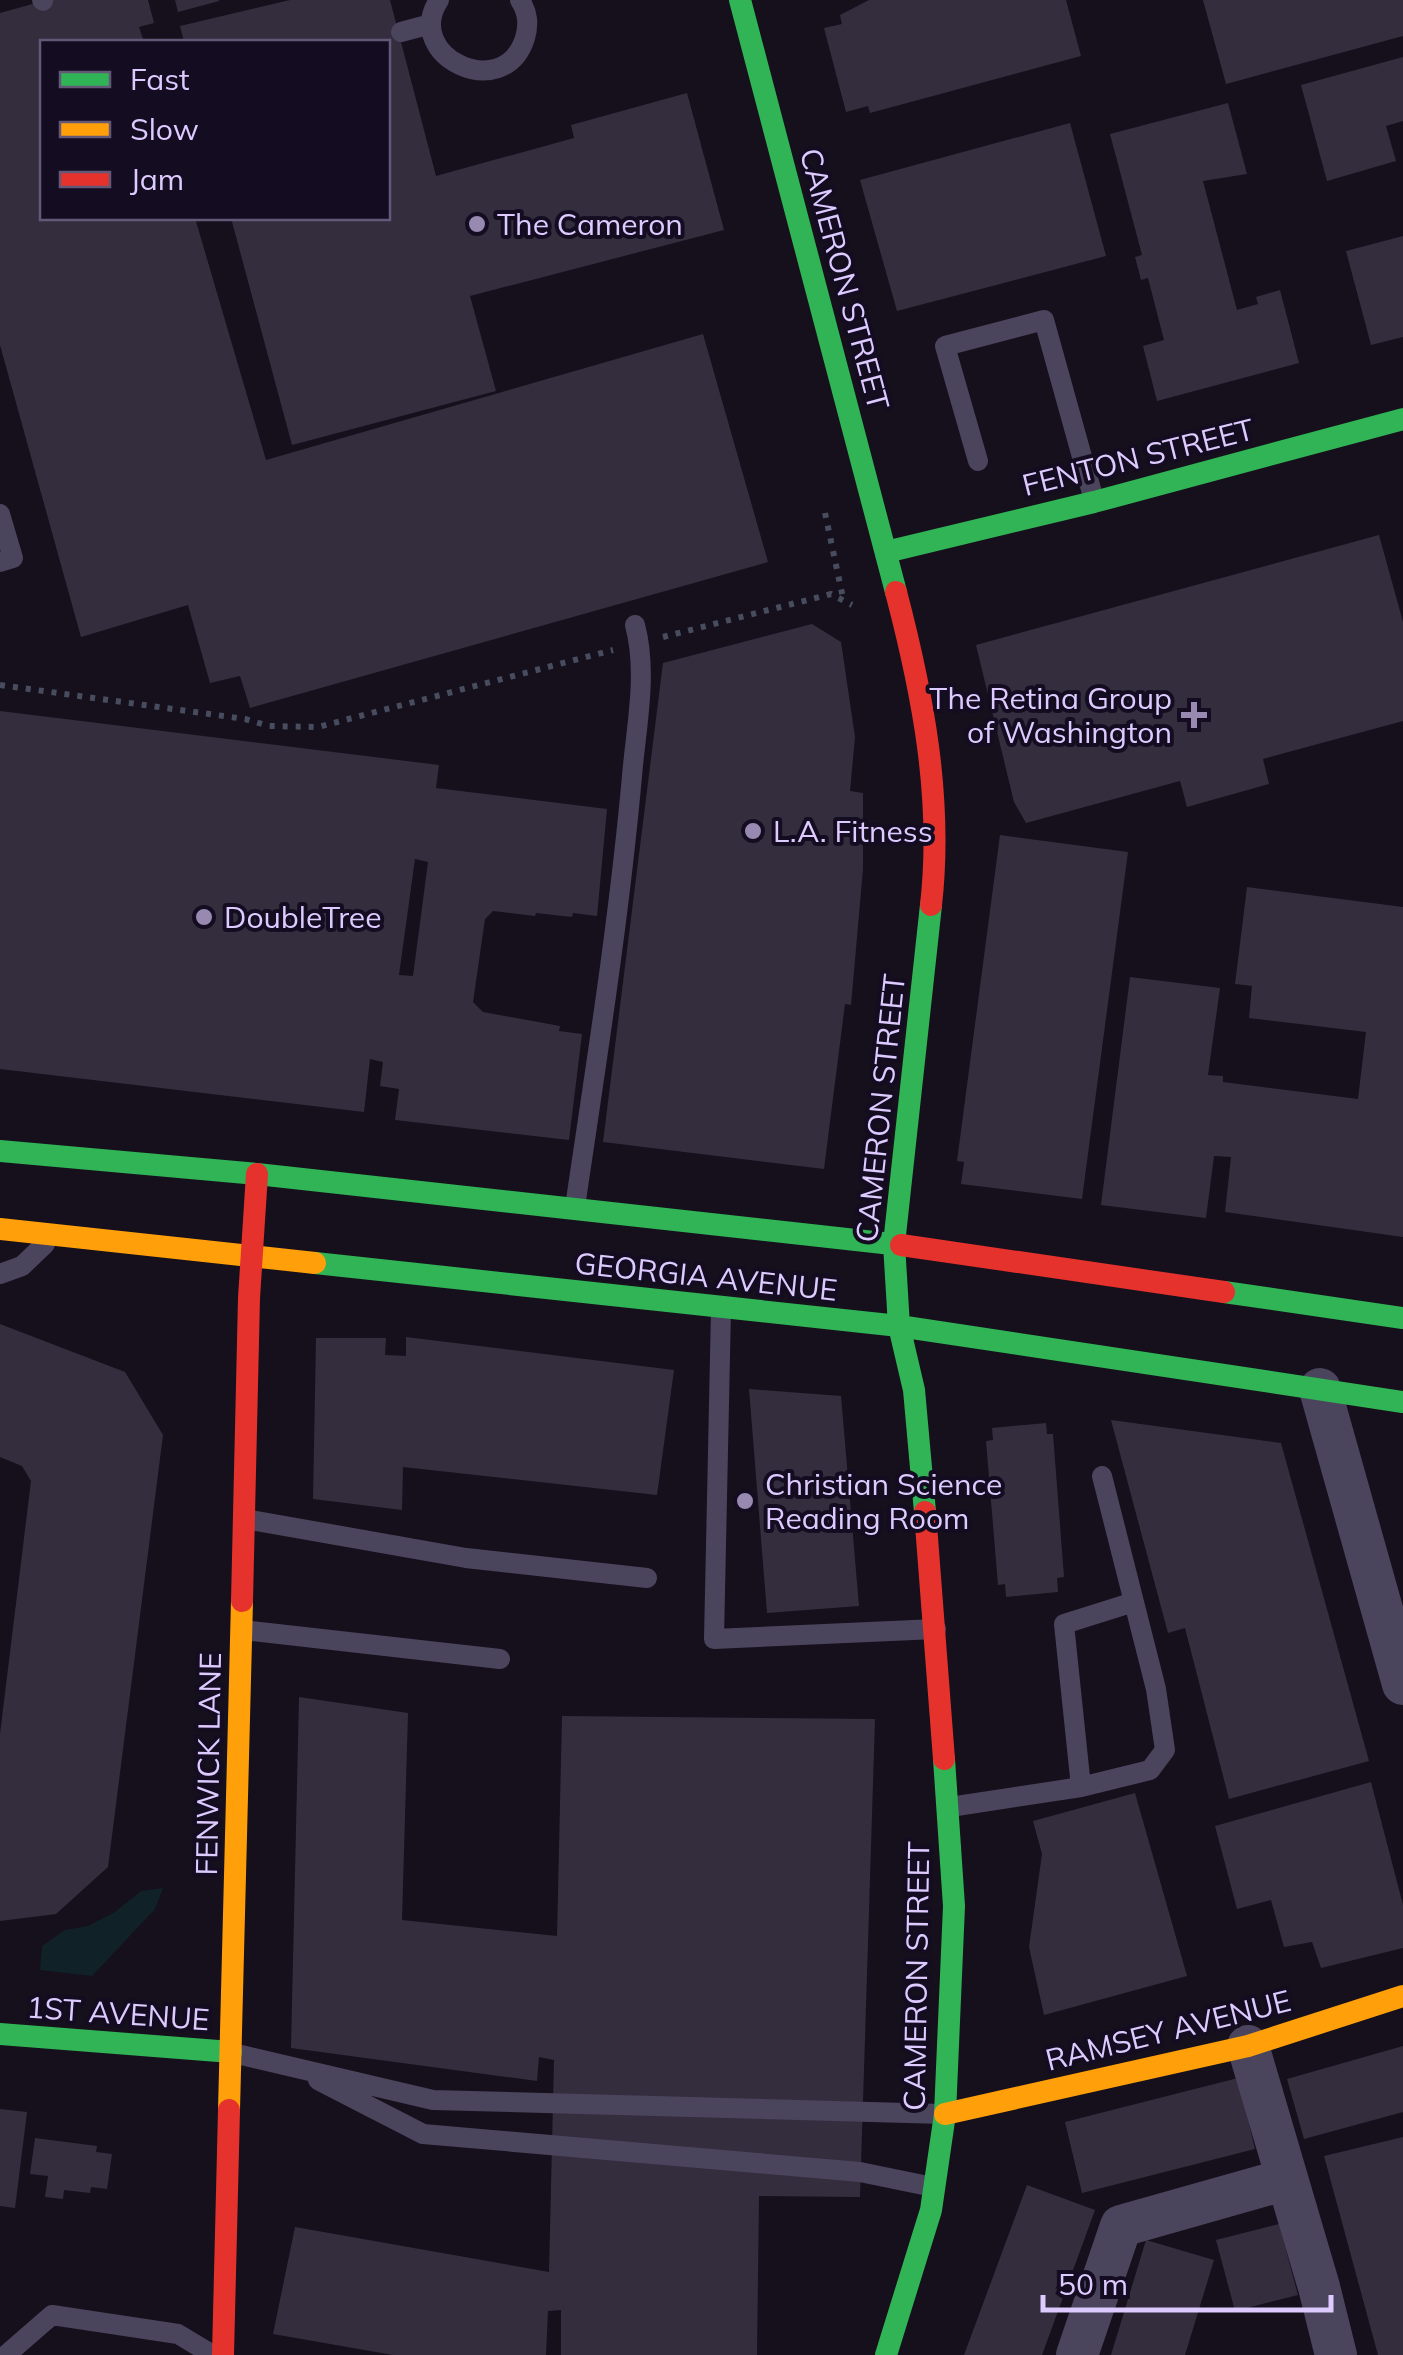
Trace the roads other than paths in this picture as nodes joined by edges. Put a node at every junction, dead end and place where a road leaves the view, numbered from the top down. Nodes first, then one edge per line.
1 (439, 0) edge
2 (520, 0) edge
3 (740, 0) edge
4 (431, 24) junction
5 (401, 32) dead end
6 (1403, 419) edge
7 (978, 461) dead end
8 (1094, 502) junction
9 (0, 514) edge
10 (886, 552) junction
11 (0, 562) edge
12 (637, 634) road end
13 (0, 1151) edge
14 (257, 1174) junction
15 (574, 1209) junction
16 (0, 1230) edge
17 (54, 1236) junction
18 (894, 1244) junction
19 (253, 1258) junction
20 (0, 1274) edge
21 (722, 1308) junction
22 (1403, 1318) edge
23 (898, 1326) junction
24 (1211, 1350) dead end
25 (1164, 1365) junction
26 (1320, 1390) junction
27 (1403, 1402) edge
28 (1102, 1476) dead end
29 (243, 1518) junction
30 (646, 1578) dead end
31 (1134, 1602) junction
32 (936, 1629) junction
33 (241, 1630) junction
34 (500, 1658) dead end
35 (1403, 1684) edge
36 (1081, 1787) junction
37 (948, 1808) junction
38 (1403, 1996) edge
39 (0, 2034) edge
40 (1248, 2046) junction
41 (231, 2052) junction
42 (290, 2066) junction
43 (946, 2114) junction
44 (1287, 2178) junction
45 (934, 2187) junction
46 (6, 2355) edge
47 (213, 2355) edge
48 (223, 2355) edge
49 (886, 2355) edge
50 (1077, 2355) edge
51 (1336, 2355) edge

1 - 4 lane
2 - 4 lane
3 - 10 street, CAMERON STREET
4 - 5 lane
6 - 8 street, FENTON STREET
7 - 8 lane
8 - 10 street, FENTON STREET
9 - 11 lane
10 - 18 street, CAMERON STREET
12 - 15 lane
13 - 14 street, GEORGIA AVENUE
14 - 15 street, GEORGIA AVENUE
14 - 19 street, FENWICK LANE
15 - 18 street, GEORGIA AVENUE
16 - 17 street, GEORGIA AVENUE
17 - 19 street, GEORGIA AVENUE
17 - 20 lane
18 - 22 street, GEORGIA AVENUE
18 - 23 street, CAMERON STREET
19 - 21 street, GEORGIA AVENUE
19 - 29 street, FENWICK LANE
21 - 23 street, GEORGIA AVENUE
21 - 32 lane
23 - 25 street, GEORGIA AVENUE
23 - 32 street, CAMERON STREET
24 - 25 street
25 - 26 street, GEORGIA AVENUE
26 - 27 street, GEORGIA AVENUE
26 - 35 street
28 - 31 lane
29 - 30 lane
29 - 33 street, FENWICK LANE
31 - 36 lane
31 - 36 lane
32 - 37 street, CAMERON STREET
33 - 34 lane
33 - 41 street, FENWICK LANE
36 - 37 lane
37 - 43 street, CAMERON STREET
38 - 40 street, RAMSEY AVENUE
39 - 41 street, 1ST AVENUE
40 - 43 street, RAMSEY AVENUE
40 - 44 street
41 - 42 lane
41 - 48 street, FENWICK LANE
42 - 43 lane
42 - 45 lane
43 - 45 street, CAMERON STREET
44 - 50 street
44 - 51 street
45 - 49 street, CAMERON STREET
46 - 47 lane

